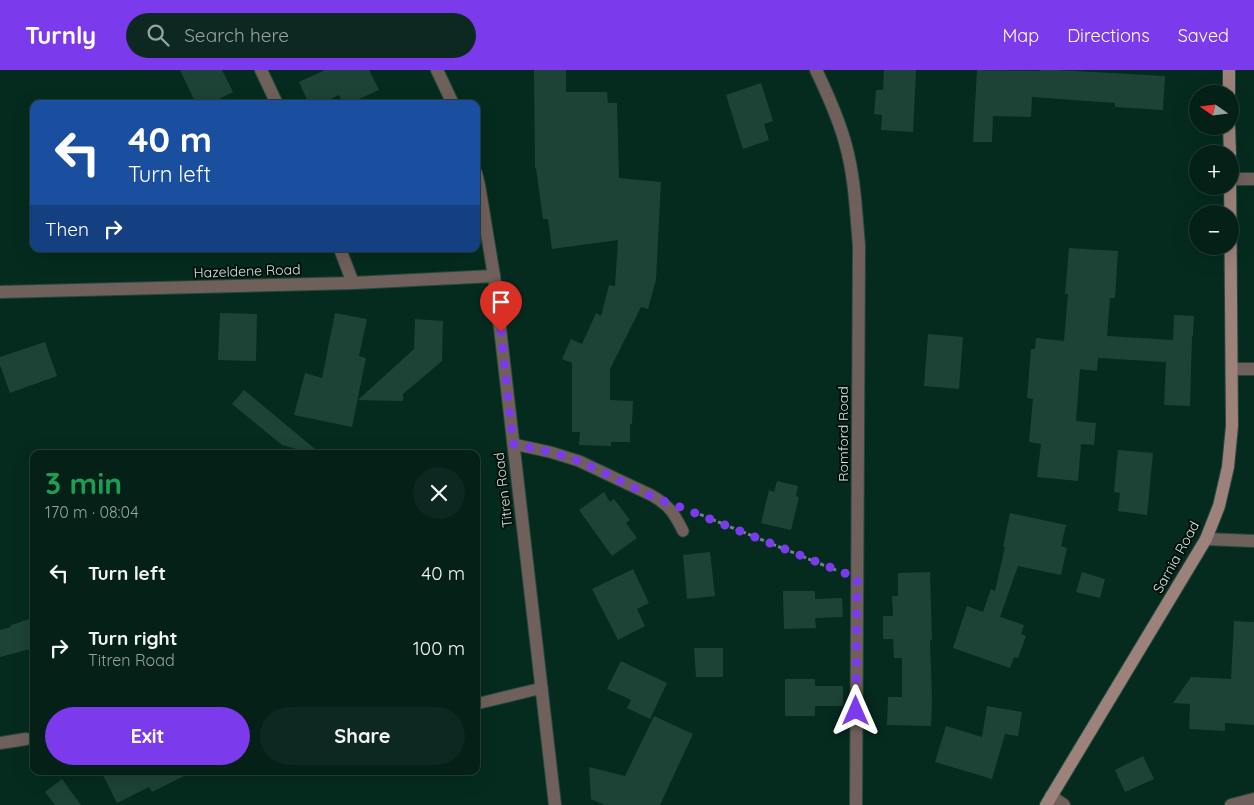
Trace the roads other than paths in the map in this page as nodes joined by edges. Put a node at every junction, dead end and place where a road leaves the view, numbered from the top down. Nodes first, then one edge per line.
1 (261, 70) edge
2 (438, 70) edge
3 (816, 70) edge
4 (1228, 70) edge
5 (1229, 85) edge
6 (276, 100) edge
7 (451, 100) edge
8 (1239, 179) edge
9 (1254, 179) edge
10 (480, 191) edge
11 (1230, 195) edge
12 (341, 252) edge
13 (494, 276) junction
14 (353, 283) junction
15 (0, 292) edge
16 (1232, 368) junction
17 (1254, 369) edge
18 (513, 444) junction
19 (683, 532) dead end
20 (1206, 539) junction
21 (1254, 541) edge
22 (542, 688) junction
23 (480, 703) edge
24 (26, 739) dead end
25 (0, 743) edge
26 (1254, 799) edge
27 (1049, 801) edge
28 (555, 805) edge
29 (856, 805) edge
30 (1064, 805) edge
31 (1231, 805) edge

1 - 6 street
2 - 7 street
3 - 29 street, Romford Road
4 - 5 main road
8 - 9 street
10 - 13 street, Titren Road
11 - 16 main road, Sarnia Road
12 - 14 street
13 - 14 street, Hazeldene Road
13 - 18 street, Titren Road
14 - 15 street, Hazeldene Road
16 - 17 street
16 - 20 main road, Sarnia Road
18 - 19 lane
18 - 22 street, Titren Road
20 - 21 street
20 - 27 main road, Sarnia Road
22 - 23 lane
22 - 28 street, Titren Road
24 - 25 street
26 - 31 street
27 - 30 street

